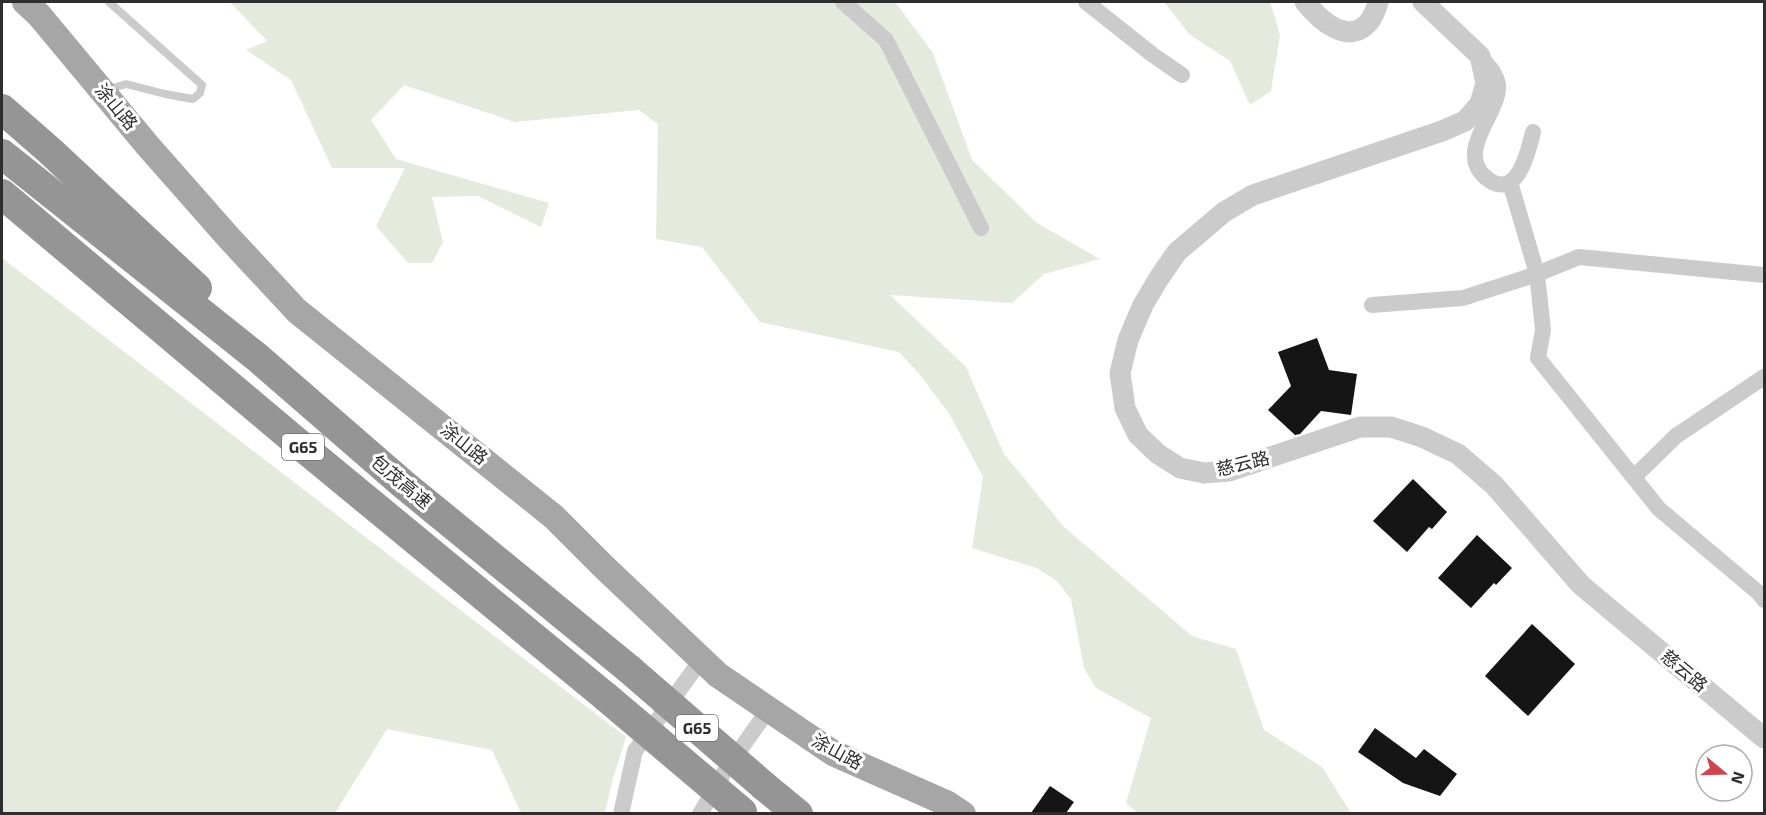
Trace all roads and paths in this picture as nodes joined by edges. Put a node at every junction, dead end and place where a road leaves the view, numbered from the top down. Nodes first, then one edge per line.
1 (25, 2) edge
2 (109, 2) edge
3 (843, 2) edge
4 (1086, 2) edge
5 (1305, 2) edge
6 (1378, 2) edge
7 (1424, 2) edge
8 (1480, 56) junction
9 (1182, 75) dead end
10 (103, 92) junction
11 (2, 109) edge
12 (1533, 132) dead end
13 (2, 154) edge
14 (1510, 182) junction
15 (2, 194) edge
16 (2, 211) edge
17 (981, 228) dead end
18 (1537, 274) junction
19 (1764, 275) edge
20 (1372, 305) dead end
21 (1764, 376) edge
22 (293, 439) junction
23 (353, 441) junction
24 (1634, 477) junction
25 (1764, 600) edge
26 (701, 660) junction
27 (768, 710) junction
28 (1764, 738) edge
29 (952, 810) edge
30 (621, 813) edge
31 (700, 813) edge
32 (743, 813) edge
33 (798, 813) edge

1 - 10 main road, 涂山路
2 - 10 lane
3 - 17 street
4 - 9 street
5 - 6 street
7 - 8 street
8 - 14 street
8 - 28 street, 慈云路
10 - 26 main road, 涂山路
11 - 23 highway
12 - 14 street
13 - 23 highway, 包茂高速 / G65
14 - 18 street
15 - 22 highway, 包茂高速 / G65
16 - 22 highway
18 - 19 street
18 - 20 street
18 - 24 street
21 - 24 street
22 - 32 highway, 包茂高速 / G65, bridge
23 - 33 highway, 包茂高速 / G65, bridge
24 - 25 street
26 - 27 main road, 涂山路
26 - 30 street
27 - 29 main road, 涂山路
27 - 31 street

